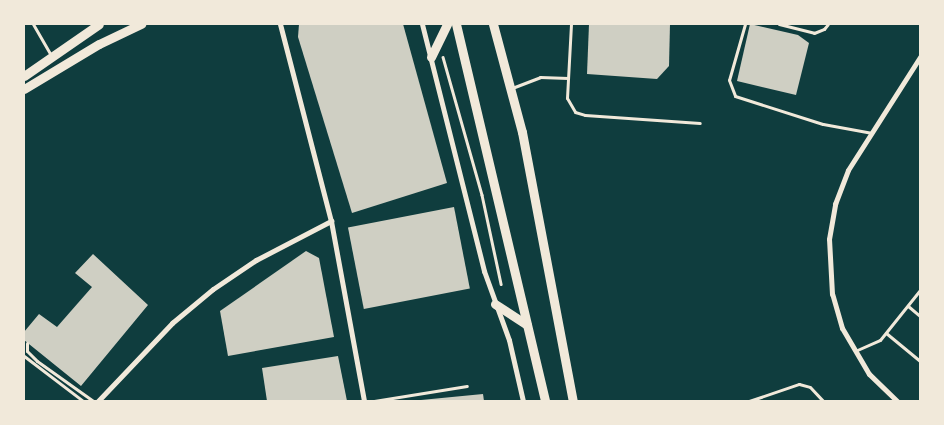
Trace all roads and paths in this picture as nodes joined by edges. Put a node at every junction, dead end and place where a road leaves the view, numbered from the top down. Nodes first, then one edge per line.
1 (33, 24) edge
2 (99, 24) edge
3 (141, 24) edge
4 (422, 24) edge
5 (447, 24) edge
6 (456, 24) edge
7 (493, 24) edge
8 (571, 24) edge
9 (745, 24) edge
10 (778, 24) edge
11 (828, 24) edge
12 (278, 25) edge
13 (439, 42) junction
14 (51, 55) junction
15 (920, 56) edge
16 (431, 57) junction
17 (24, 76) edge
18 (568, 78) junction
19 (512, 88) junction
20 (24, 89) edge
21 (700, 123) dead end
22 (872, 133) junction
23 (331, 222) junction
24 (502, 284) dead end
25 (920, 290) edge
26 (495, 304) junction
27 (908, 306) junction
28 (920, 316) edge
29 (527, 325) junction
30 (886, 333) junction
31 (27, 342) dead end
32 (853, 351) junction
33 (24, 356) edge
34 (920, 361) edge
35 (467, 386) dead end
36 (83, 401) edge
37 (93, 401) edge
38 (98, 401) edge
39 (364, 401) edge
40 (374, 401) edge
41 (523, 401) edge
42 (545, 401) edge
43 (573, 401) edge
44 (749, 401) edge
45 (823, 401) edge
46 (895, 401) edge

1 - 14 lane
2 - 14 street
3 - 20 street
4 - 16 street
5 - 13 street
6 - 29 street
7 - 19 street
8 - 18 lane
9 - 22 lane
10 - 11 lane
12 - 23 street
13 - 16 street
13 - 24 path
14 - 17 street
15 - 22 street
16 - 26 street
18 - 19 lane
18 - 21 lane
19 - 43 street
22 - 32 street
23 - 38 street
23 - 39 street
25 - 27 lane
26 - 29 street
26 - 41 street
27 - 28 lane
27 - 30 lane
29 - 42 street
30 - 32 lane
30 - 34 lane
31 - 37 lane
32 - 46 street
33 - 36 lane
35 - 40 lane
44 - 45 lane

